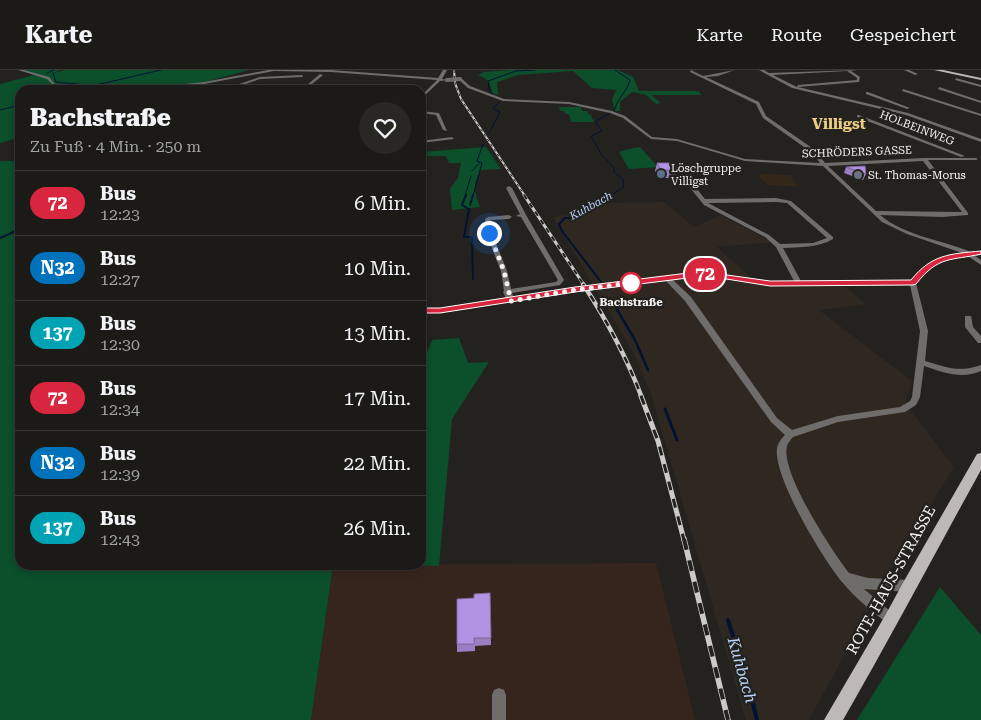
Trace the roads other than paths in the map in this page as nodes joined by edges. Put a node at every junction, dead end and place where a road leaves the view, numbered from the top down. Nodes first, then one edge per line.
1 (20, 70) edge
2 (380, 70) edge
3 (445, 70) edge
4 (718, 70) edge
5 (733, 70) edge
6 (760, 70) edge
7 (855, 70) edge
8 (906, 70) edge
9 (936, 70) edge
10 (692, 71) edge
11 (847, 71) edge
12 (331, 72) junction
13 (724, 72) junction
14 (348, 73) junction
15 (767, 74) junction
16 (916, 74) dead end
17 (321, 75) junction
18 (377, 75) junction
19 (705, 76) junction
20 (345, 78) dead end
21 (981, 78) edge
22 (956, 79) dead end
23 (439, 80) junction
24 (54, 85) edge
25 (186, 85) edge
26 (239, 85) edge
27 (309, 85) edge
28 (981, 86) edge
29 (793, 87) junction
30 (969, 87) dead end
31 (939, 88) dead end
32 (904, 90) dead end
33 (981, 90) edge
34 (426, 93) edge
35 (867, 93) dead end
36 (981, 102) edge
37 (426, 112) edge
38 (981, 115) edge
39 (858, 116) dead end
40 (918, 117) junction
41 (452, 138) junction
42 (426, 141) edge
43 (981, 141) edge
44 (455, 145) dead end
45 (968, 158) junction
46 (979, 158) edge
47 (924, 159) junction
48 (981, 163) edge
49 (824, 165) junction
50 (687, 175) dead end
51 (509, 188) dead end
52 (703, 201) junction
53 (874, 213) junction
54 (509, 217) dead end
55 (779, 246) junction
56 (968, 253) junction
57 (981, 253) edge
58 (981, 263) edge
59 (668, 278) junction
60 (913, 283) junction
61 (799, 284) junction
62 (507, 292) junction
63 (511, 301) junction
64 (426, 311) edge
65 (968, 318) dead end
66 (981, 341) edge
67 (920, 362) junction
68 (981, 368) edge
69 (790, 434) junction
70 (981, 458) edge
71 (845, 577) junction
72 (909, 586) junction
73 (892, 620) junction
74 (499, 695) dead end
75 (499, 720) edge
76 (833, 720) edge

1 - 24 street
2 - 18 street
3 - 23 street
4 - 13 street
5 - 13 street
6 - 15 street
7 - 11 street
8 - 16 street
9 - 21 main road
10 - 19 street
11 - 15 street
11 - 29 street
12 - 14 street
12 - 17 street
12 - 25 street
13 - 19 street
14 - 18 street
14 - 20 street
15 - 29 street
17 - 26 street
17 - 27 street
18 - 23 street
19 - 49 street
22 - 28 street
23 - 34 street
23 - 49 street, SCHRÖDERS GASSE, bridge
29 - 40 street
30 - 33 street
31 - 36 street
32 - 38 street
35 - 40 street
37 - 41 street
39 - 45 street, HOLBEINWEG
40 - 43 street
41 - 42 street
41 - 44 street
45 - 46 street, SCHRÖDERS GASSE
45 - 47 street, SCHRÖDERS GASSE
46 - 48 street
47 - 49 street, SCHRÖDERS GASSE
47 - 53 street
49 - 53 street
50 - 52 street
51 - 62 street
52 - 55 street
52 - 55 street
53 - 56 street
54 - 62 street
55 - 61 street
56 - 57 street
56 - 58 street
56 - 60 street
59 - 61 street
59 - 63 street
59 - 69 street
60 - 61 street
60 - 67 street
62 - 63 street
63 - 64 street
65 - 66 street
67 - 68 street
67 - 69 street
69 - 71 street
70 - 72 main road, ROTE-HAUS-STRASSE
71 - 72 street
71 - 73 street
72 - 73 main road, ROTE-HAUS-STRASSE
73 - 76 main road, ROTE-HAUS-STRASSE
74 - 75 street

